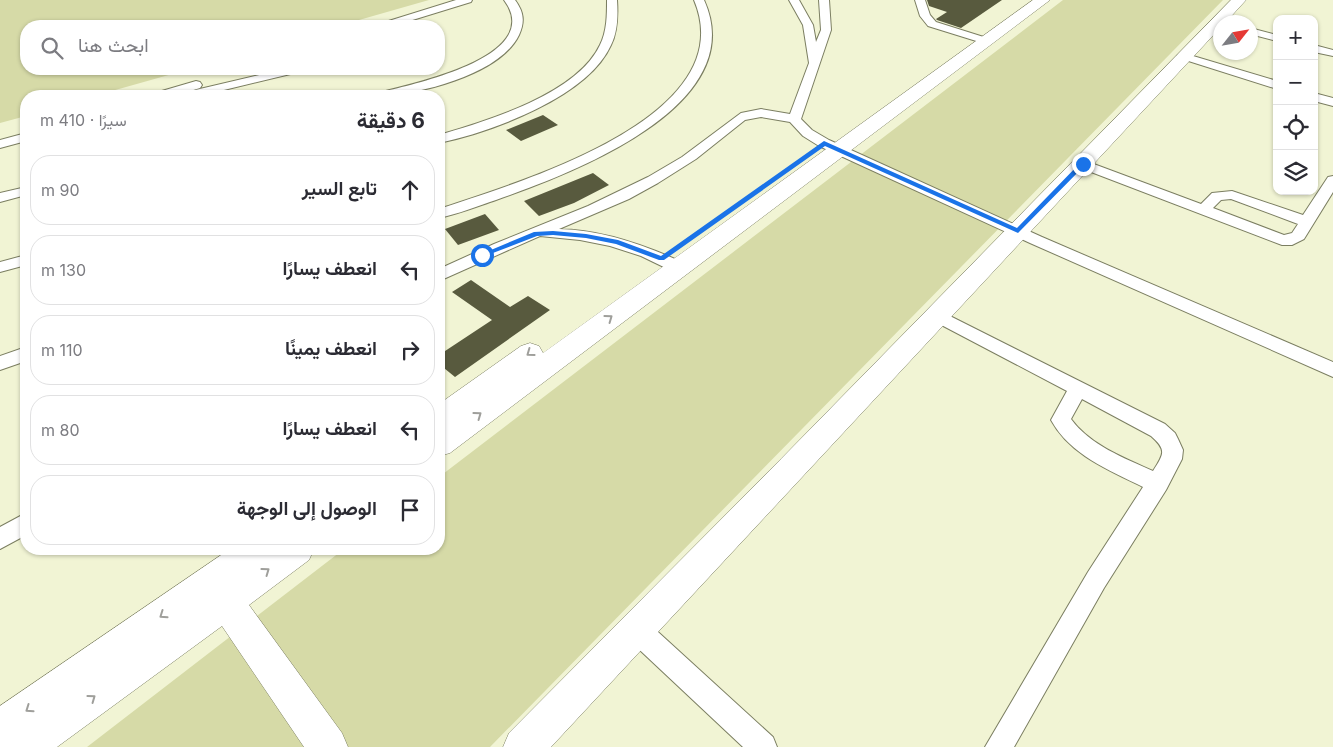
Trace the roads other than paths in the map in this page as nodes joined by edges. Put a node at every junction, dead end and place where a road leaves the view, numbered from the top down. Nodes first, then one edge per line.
1 (467, 0) edge
2 (509, 0) edge
3 (612, 0) edge
4 (699, 0) edge
5 (794, 0) edge
6 (824, 0) edge
7 (920, 0) edge
8 (1026, 0) edge
9 (1043, 0) edge
10 (1239, 0) edge
11 (425, 13) junction
12 (1226, 15) edge
13 (402, 20) edge
14 (428, 20) edge
15 (1213, 28) edge
16 (1258, 33) edge
17 (1273, 37) edge
18 (980, 39) junction
19 (1318, 49) edge
20 (1333, 53) edge
21 (1182, 56) junction
22 (814, 63) junction
23 (227, 75) edge
24 (273, 75) edge
25 (1273, 84) edge
26 (179, 90) edge
27 (210, 90) edge
28 (403, 90) edge
29 (1318, 98) edge
30 (1333, 102) edge
31 (795, 119) junction
32 (445, 137) edge
33 (20, 139) edge
34 (0, 144) edge
35 (831, 146) junction
36 (1083, 164) junction
37 (1333, 180) edge
38 (20, 193) edge
39 (0, 198) edge
40 (1203, 210) junction
41 (445, 212) edge
42 (1308, 222) junction
43 (1018, 231) junction
44 (536, 234) junction
45 (20, 262) edge
46 (670, 263) junction
47 (0, 267) edge
48 (445, 273) edge
49 (936, 315) junction
50 (20, 356) edge
51 (0, 363) edge
52 (1333, 370) edge
53 (1078, 388) junction
54 (445, 414) edge
55 (445, 439) edge
56 (1158, 484) junction
57 (20, 527) edge
58 (0, 539) edge
59 (252, 555) edge
60 (287, 555) edge
61 (221, 593) junction
62 (637, 630) junction
63 (0, 729) edge
64 (24, 747) edge
65 (328, 747) edge
66 (524, 747) edge
67 (763, 747) edge
68 (1000, 747) edge

1 - 11 street
2 - 28 street
3 - 32 street
4 - 41 street
5 - 22 street
6 - 22 street
7 - 18 street
8 - 18 street
9 - 18 street
10 - 12 street
11 - 13 street
11 - 14 street
15 - 21 street
16 - 17 street
18 - 35 street
19 - 20 street
21 - 25 street
21 - 36 street
22 - 31 street
23 - 26 street
24 - 27 street
29 - 30 street
31 - 35 street
31 - 44 street
33 - 34 street
35 - 43 street
35 - 46 street
36 - 40 street
36 - 43 street
37 - 42 street
38 - 39 street
40 - 42 street
40 - 42 street
43 - 49 street
43 - 52 street
44 - 46 street
44 - 48 street
45 - 47 street
46 -> 54 street
55 -> 46 street
49 - 53 street
49 - 62 street
50 - 51 street
53 - 56 street
53 - 56 street
56 - 68 street
57 - 58 street
59 - 61 street
61 -> 60 street
61 -> 63 street
64 -> 61 street
61 - 65 street
62 - 66 street
62 - 67 street

